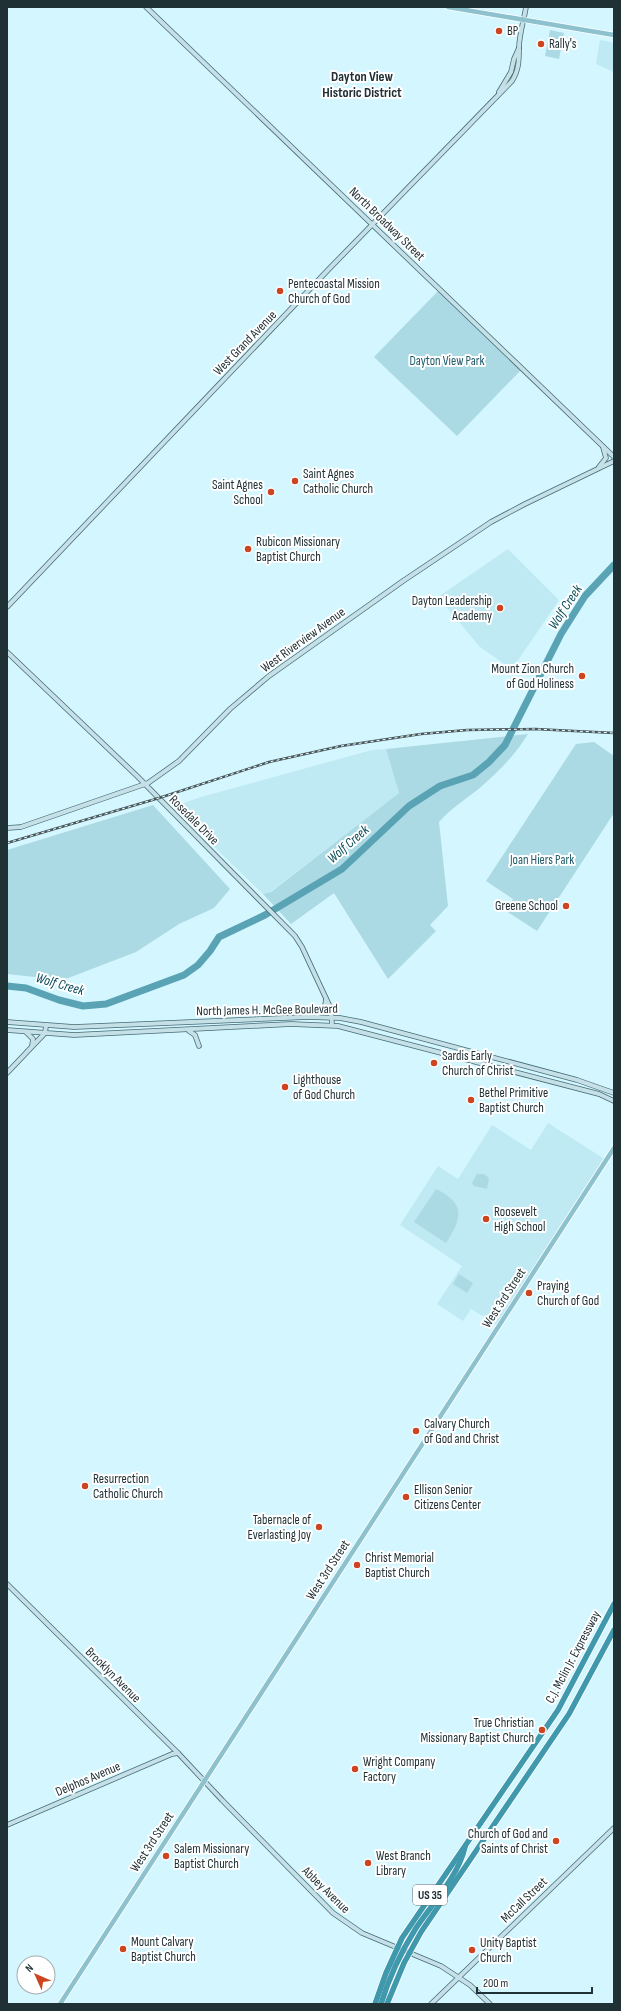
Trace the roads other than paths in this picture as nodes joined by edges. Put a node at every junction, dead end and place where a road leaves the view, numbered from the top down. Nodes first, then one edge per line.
1 (146, 7) edge
2 (448, 7) edge
3 (526, 7) edge
4 (524, 20) junction
5 (614, 34) edge
6 (372, 225) junction
7 (602, 444) junction
8 (614, 456) edge
9 (614, 461) edge
10 (597, 470) junction
11 (7, 607) edge
12 (7, 652) edge
13 (145, 784) junction
14 (7, 828) edge
15 (326, 999) junction
16 (316, 1017) junction
17 (331, 1017) junction
18 (7, 1022) edge
19 (332, 1025) junction
20 (46, 1026) junction
21 (7, 1030) edge
22 (187, 1030) junction
23 (26, 1032) junction
24 (45, 1033) junction
25 (199, 1046) dead end
26 (32, 1047) junction
27 (7, 1072) edge
28 (614, 1093) edge
29 (614, 1101) edge
30 (614, 1148) edge
31 (7, 1584) edge
32 (614, 1604) edge
33 (614, 1630) edge
34 (178, 1754) junction
35 (204, 1781) junction
36 (7, 1825) edge
37 (614, 1828) edge
38 (466, 1844) junction
39 (397, 1947) junction
40 (407, 1950) junction
41 (458, 1977) junction
42 (60, 2004) edge
43 (375, 2004) edge
44 (381, 2004) edge
45 (387, 2004) edge
46 (431, 2004) edge
47 (490, 2004) edge

1 - 6 street, North Broadway Street
2 - 4 main road
3 - 4 street, West Grand Avenue
4 - 5 main road
4 - 6 street, West Grand Avenue
6 - 7 street, North Broadway Street
6 - 11 street, West Grand Avenue
7 - 8 street, North Broadway Street
7 - 10 street
9 - 10 street, West Riverview Avenue
10 - 13 street, West Riverview Avenue
12 - 13 street, Rosedale Drive
13 - 14 street, West Riverview Avenue
13 - 15 street, Rosedale Drive
15 - 16 street
15 - 17 street, Rosedale Drive
16 - 17 street, North James H. McGee Boulevard
16 - 20 street, North James H. McGee Boulevard
17 - 19 street, Rosedale Drive
17 - 28 street, North James H. McGee Boulevard
18 - 20 street, North James H. McGee Boulevard
19 - 22 street, North James H. McGee Boulevard
19 - 29 street, North James H. McGee Boulevard
20 - 24 street
21 - 23 street, North James H. McGee Boulevard
22 - 24 street, North James H. McGee Boulevard
22 - 25 street
23 - 24 street, North James H. McGee Boulevard
23 - 26 street
24 - 26 street
26 - 27 street
30 - 35 main road, West 3rd Street
31 - 34 street, Brooklyn Avenue
32 - 38 highway, C.J. Mclin Jr. Expressway / US 35
33 - 40 highway, C.J. Mclin Jr. Expressway / US 35
34 - 35 street, Brooklyn Avenue
34 - 36 street, Delphos Avenue
35 - 39 street, Abbey Avenue
35 - 42 main road, West 3rd Street
37 - 41 street, McCall Street
38 - 39 highway, C.J. Mclin Jr. Expressway / US 35
38 - 40 highway
39 - 40 street, Abbey Avenue
39 - 43 highway, C.J. Mclin Jr. Expressway / US 35
40 - 41 street, Abbey Avenue
40 - 44 highway
40 - 45 highway, C.J. Mclin Jr. Expressway / US 35
41 - 46 street, McCall Street
41 - 47 street, Abbey Avenue

